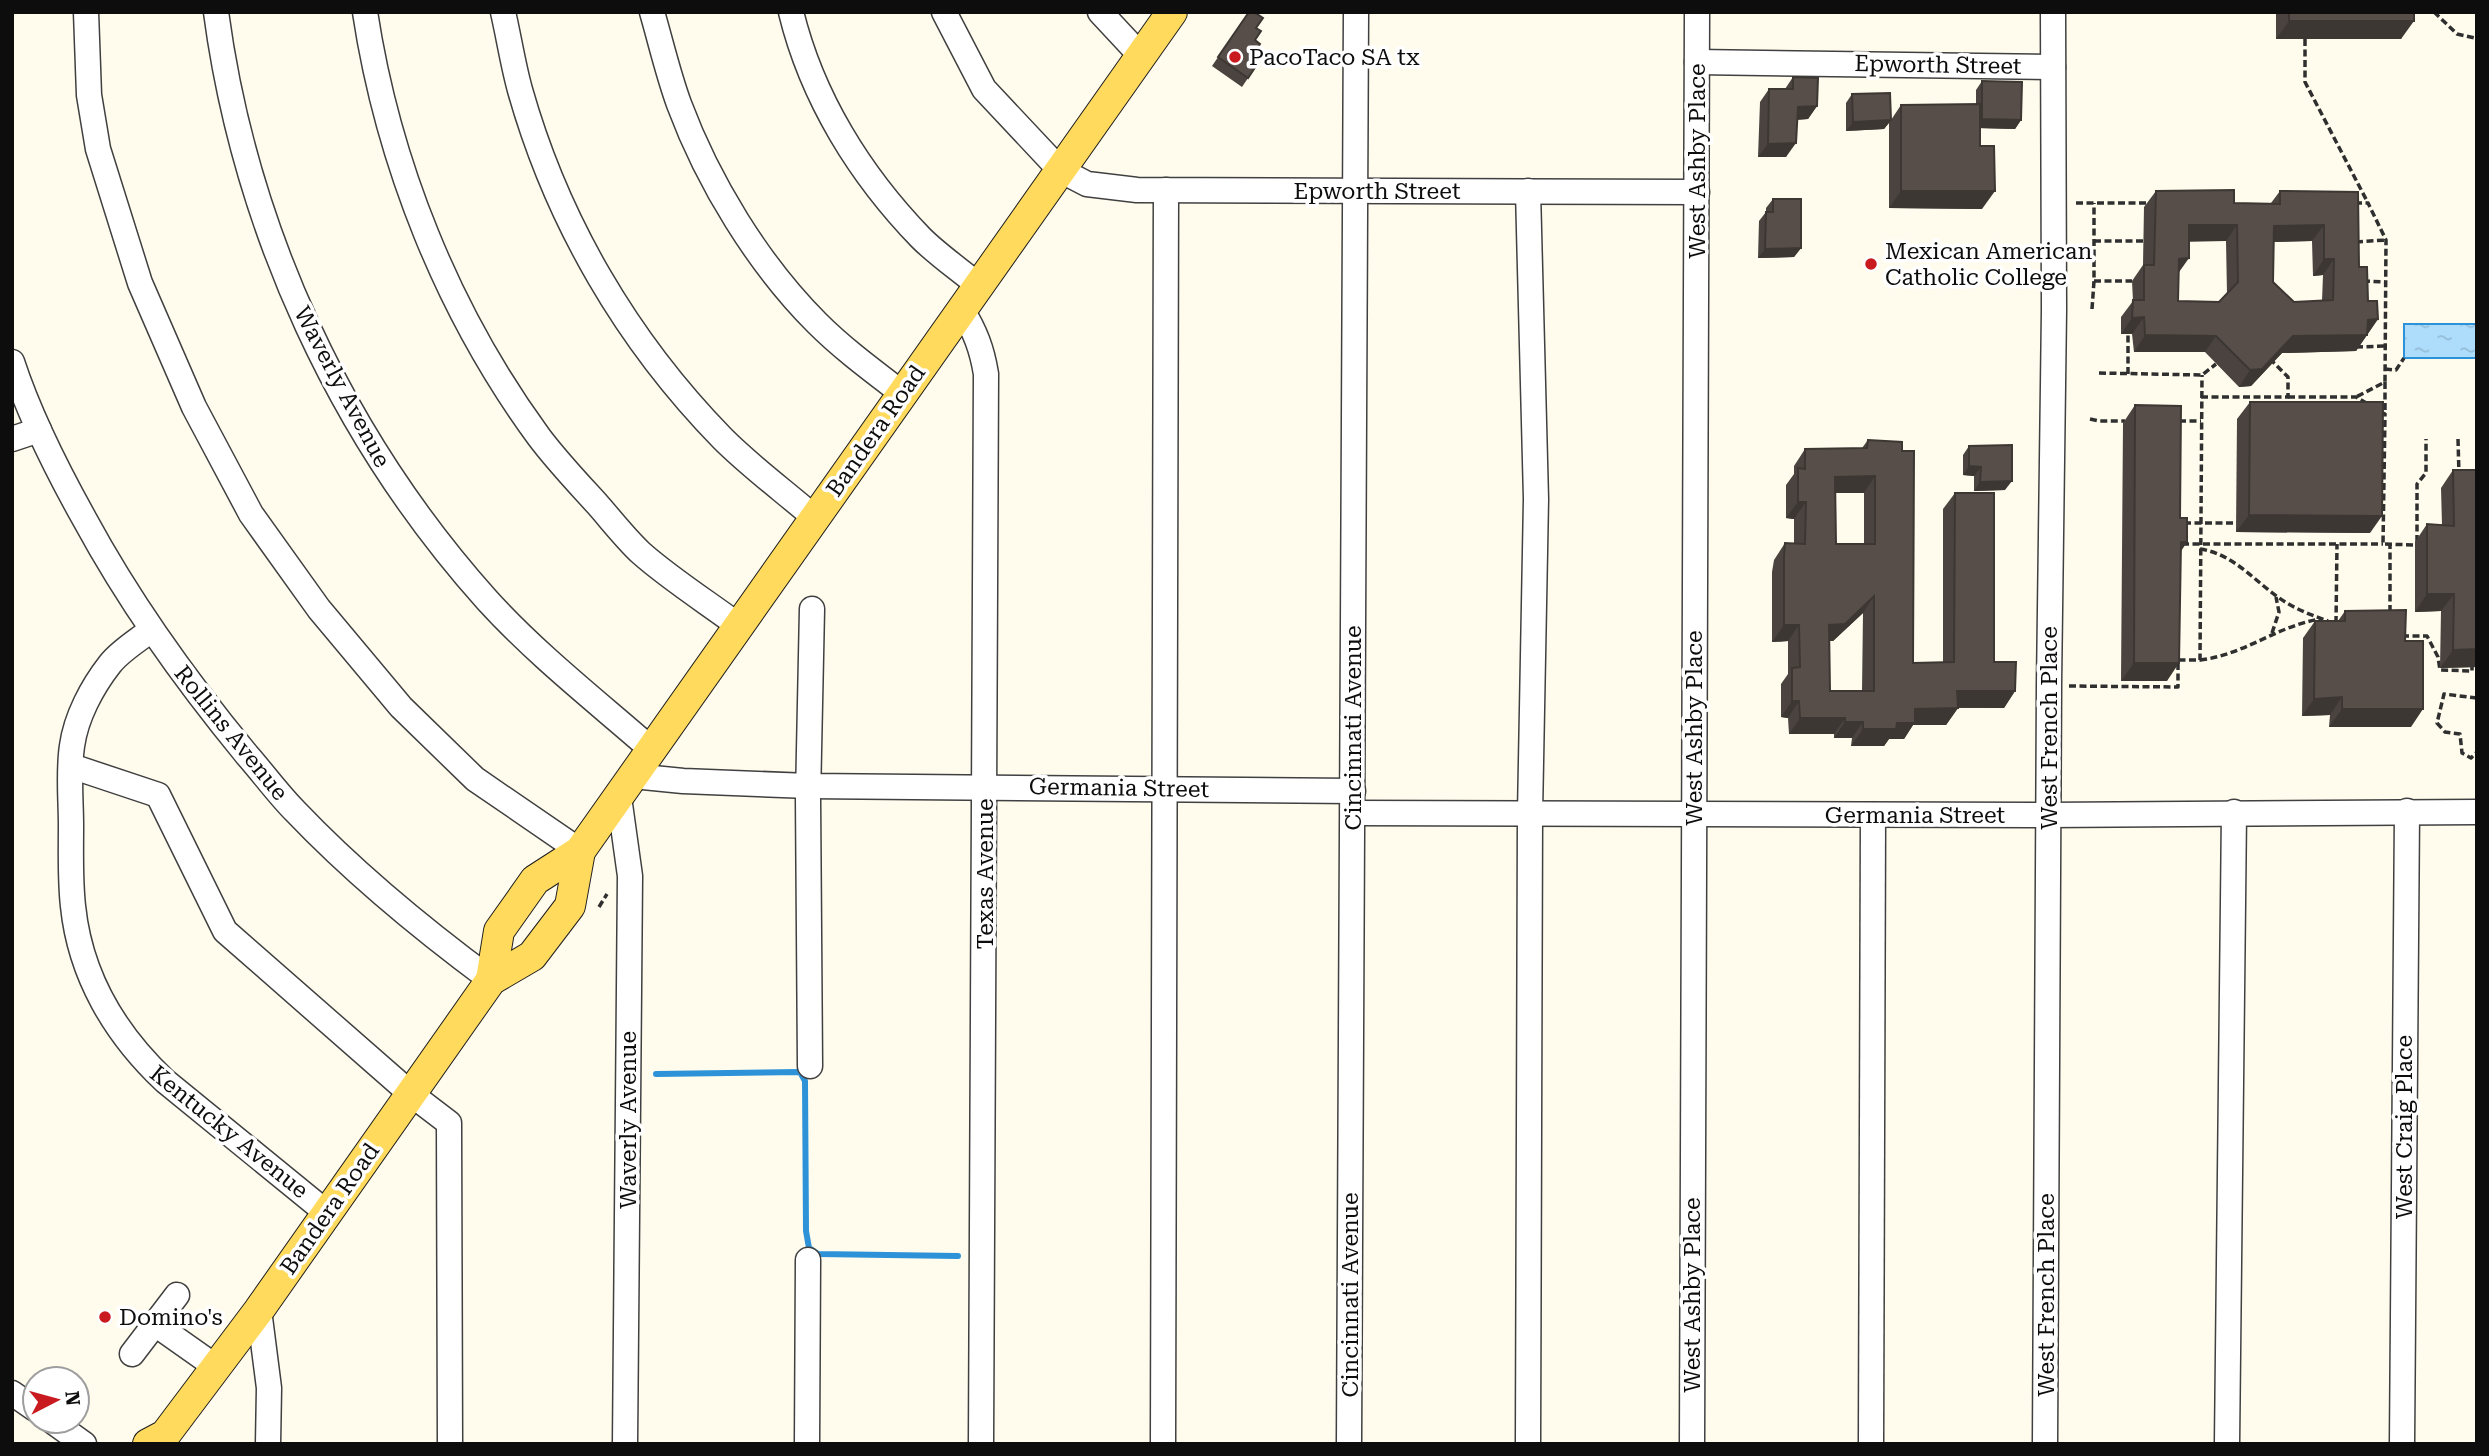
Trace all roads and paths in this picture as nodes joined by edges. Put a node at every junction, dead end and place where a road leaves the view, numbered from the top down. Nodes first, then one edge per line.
1 (86, 12) edge
2 (216, 12) edge
3 (365, 12) edge
4 (503, 12) edge
5 (652, 12) edge
6 (791, 12) edge
7 (944, 12) edge
8 (1100, 12) edge
9 (1172, 12) edge
10 (1356, 12) edge
11 (1698, 12) edge
12 (2053, 12) edge
13 (2434, 12) edge
14 (2475, 38) edge
15 (2305, 39) edge
16 (1141, 56) junction
17 (1697, 62) junction
18 (2053, 67) junction
19 (1060, 170) junction
20 (1166, 190) junction
21 (1355, 191) junction
22 (1528, 191) junction
23 (1697, 192) junction
24 (2053, 202) junction
25 (2094, 203) junction
26 (2161, 203) edge
27 (2368, 203) junction
28 (2342, 204) edge
29 (2386, 240) junction
30 (2094, 241) junction
31 (2144, 241) dead end
32 (2347, 242) edge
33 (2094, 281) junction
34 (2132, 281) dead end
35 (2361, 281) edge
36 (2385, 282) junction
37 (970, 298) junction
38 (2092, 309) dead end
39 (2128, 334) dead end
40 (2385, 346) junction
41 (2356, 347) edge
42 (2404, 358) dead end
43 (12, 362) edge
44 (2273, 362) edge
45 (2216, 364) dead end
46 (2385, 369) junction
47 (2099, 373) dead end
48 (2128, 374) junction
49 (2202, 375) junction
50 (2385, 382) junction
51 (903, 394) junction
52 (2201, 397) junction
53 (2288, 397) junction
54 (2356, 397) junction
55 (2385, 414) junction
56 (2090, 419) dead end
57 (2137, 421) edge
58 (2175, 421) edge
59 (2201, 421) junction
60 (39, 430) junction
61 (12, 439) edge
62 (2426, 439) dead end
63 (2458, 439) dead end
64 (2459, 475) edge
65 (815, 518) junction
66 (2179, 523) edge
67 (2200, 523) junction
68 (2236, 523) dead end
69 (2175, 544) edge
70 (2337, 544) junction
71 (2383, 544) junction
72 (2390, 545) junction
73 (2201, 546) junction
74 (2276, 595) junction
75 (811, 609) dead end
76 (2390, 614) edge
77 (2323, 619) junction
78 (739, 626) junction
79 (150, 630) junction
80 (2272, 634) junction
81 (2393, 636) edge
82 (2167, 660) edge
83 (2178, 660) junction
84 (2200, 660) junction
85 (2472, 667) edge
86 (2049, 685) junction
87 (2477, 698) edge
88 (652, 750) junction
89 (2477, 752) edge
90 (72, 766) junction
91 (809, 786) junction
92 (985, 786) junction
93 (626, 787) junction
94 (1163, 789) junction
95 (1353, 802) junction
96 (2407, 811) junction
97 (2234, 812) junction
98 (2477, 812) edge
99 (1530, 814) junction
100 (1694, 815) junction
101 (1873, 815) junction
102 (2048, 815) junction
103 (580, 851) junction
104 (491, 980) junction
105 (810, 1066) dead end
106 (411, 1094) junction
107 (327, 1213) junction
108 (808, 1260) dead end
109 (177, 1295) dead end
110 (259, 1310) junction
111 (155, 1324) junction
112 (132, 1354) dead end
113 (216, 1367) junction
114 (163, 1442) edge
115 (268, 1444) edge
116 (450, 1444) edge
117 (625, 1444) edge
118 (807, 1444) edge
119 (981, 1444) edge
120 (1163, 1444) edge
121 (1349, 1444) edge
122 (1528, 1444) edge
123 (1692, 1444) edge
124 (1871, 1444) edge
125 (2045, 1444) edge
126 (2227, 1444) edge
127 (2402, 1444) edge

1 - 103 street
2 - 88 street, Waverly Avenue
3 - 78 street
4 - 65 street
5 - 51 street
6 - 37 street, Texas Avenue
7 - 19 street
8 - 16 street
9 - 16 main road, Bandera Road
10 - 21 street, Cincinnati Avenue
11 - 17 street, West Ashby Place
12 - 18 street, West French Place
13 - 14 path
15 - 27 path
16 - 19 main road, Bandera Road
17 - 18 street, Epworth Street
17 - 23 street, West Ashby Place
18 - 24 street, West French Place
19 - 20 street, Epworth Street
19 - 37 main road, Bandera Road
20 - 21 street, Epworth Street
20 - 94 street
21 - 22 street, Epworth Street
21 - 95 street, Cincinnati Avenue
22 - 23 street, Epworth Street
22 - 99 street
23 - 100 street, West Ashby Place
24 - 25 path
24 - 86 street, West French Place
25 - 26 path
25 - 30 path
27 - 28 path
27 - 29 path
29 - 32 path
29 - 36 path
30 - 31 path
30 - 33 path
33 - 34 path
33 - 38 path
35 - 36 path
36 - 40 path
37 - 51 main road, Bandera Road
37 - 92 street, Texas Avenue
39 - 48 path
40 - 41 path
40 - 46 path
42 - 46 path
43 - 60 street, Rollins Avenue
44 - 53 path
45 - 49 path
46 - 50 path
47 - 48 path
48 - 49 path
49 - 52 path
50 - 54 path
50 - 55 path
51 - 65 main road, Bandera Road
52 - 53 path
52 - 59 path
53 - 54 path
54 - 55 path
55 - 71 path
56 - 57 path
58 - 59 path
59 - 67 path
60 - 61 street
60 - 79 street, Rollins Avenue
62 - 72 path
63 - 64 path
65 - 78 main road, Bandera Road
66 - 67 path
67 - 68 path
67 - 73 path
69 - 73 path
70 - 71 path
70 - 73 path
70 - 77 path
71 - 72 path
72 - 76 path
73 - 74 path
73 - 84 path
74 - 77 path
74 - 80 path
75 - 91 street
77 - 80 path
78 - 88 main road, Bandera Road
79 - 90 street, Kentucky Avenue
79 - 104 street, Rollins Avenue
80 - 84 path
81 - 85 path
82 - 83 path
83 - 84 path
83 - 86 path
86 - 102 street, West French Place
87 - 89 path
88 - 93 main road, Bandera Road
90 - 106 street
90 - 107 street, Kentucky Avenue
91 - 92 street, Germania Street
91 - 93 street, Germania Street
91 - 105 street
92 - 94 street, Germania Street
92 - 119 street, Texas Avenue
93 - 103 main road, Bandera Road
93 - 117 street, Waverly Avenue
94 - 95 street, Germania Street
94 - 120 street
95 - 99 street, Germania Street
95 - 121 street, Cincinnati Avenue
96 - 97 street, Germania Street
96 - 98 street, Germania Street
96 - 127 street, West Craig Place
97 - 102 street, Germania Street
97 - 126 street
99 - 100 street, Germania Street
99 - 122 street
100 - 101 street, Germania Street
100 - 123 street, West Ashby Place
101 - 102 street, Germania Street
101 - 124 street
102 - 125 street, West French Place
103 - 104 main road, Bandera Road
103 - 104 main road, Bandera Road
104 - 106 main road, Bandera Road
106 - 107 main road, Bandera Road
106 - 116 street
107 - 110 main road, Bandera Road
108 - 118 street
109 - 111 street
110 - 113 main road, Bandera Road
110 - 115 street
111 - 112 street
111 - 113 street
113 - 114 main road, Bandera Road

